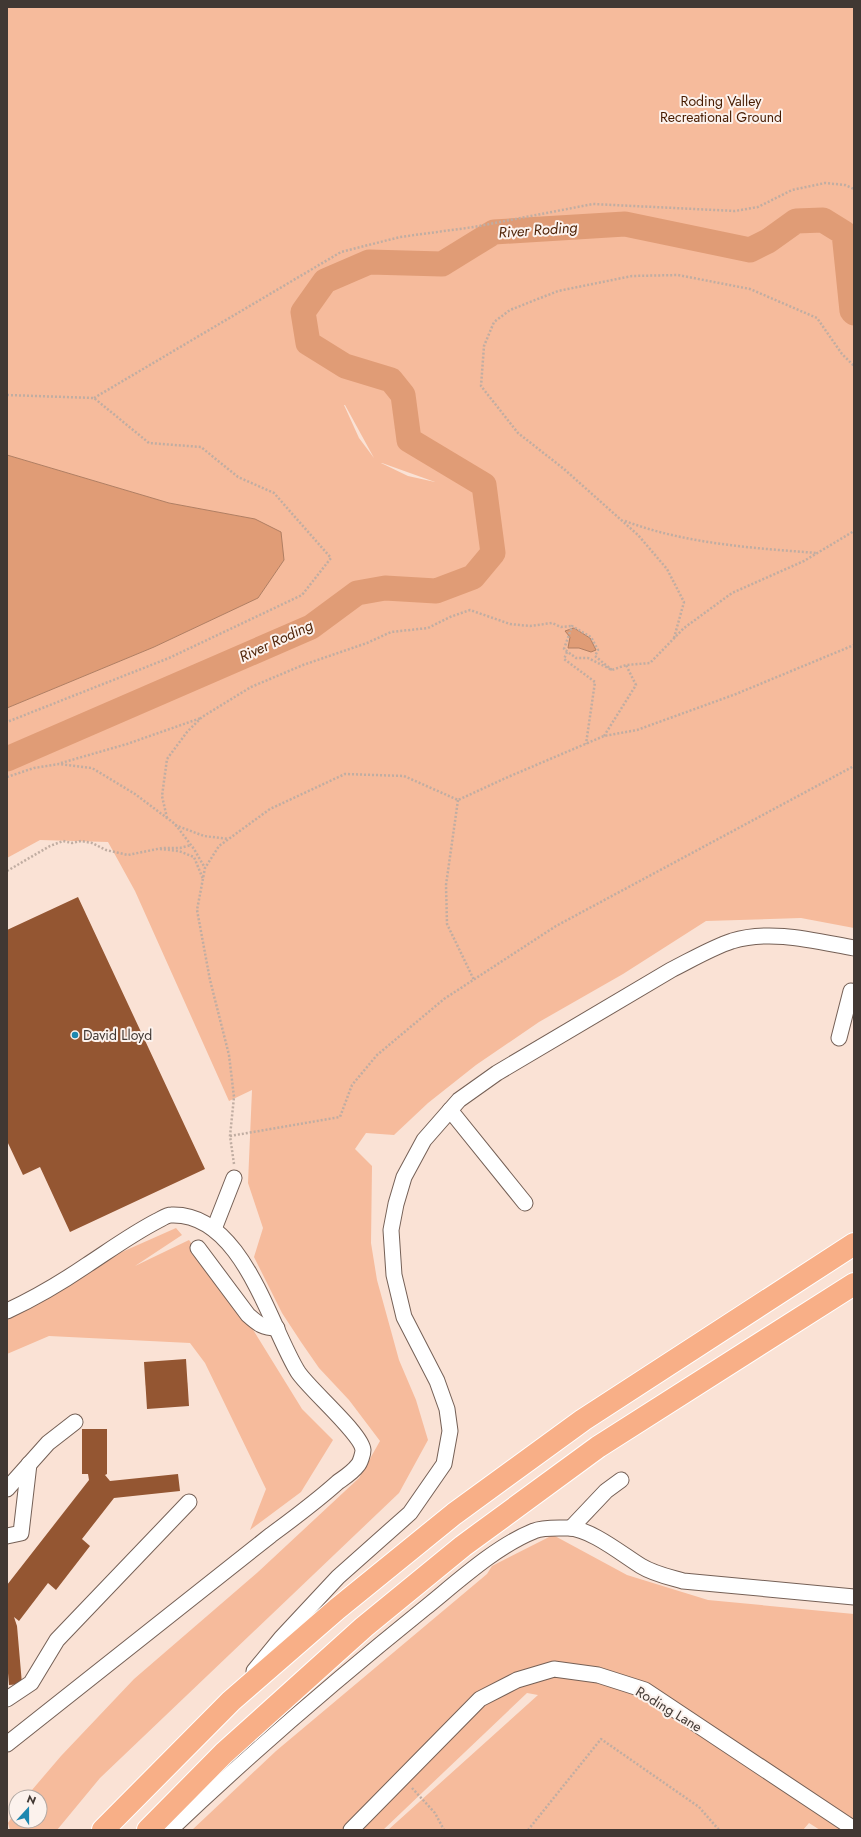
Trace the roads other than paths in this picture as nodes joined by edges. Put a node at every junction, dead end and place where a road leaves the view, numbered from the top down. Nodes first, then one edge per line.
1 (854, 948) edge
2 (854, 992) edge
3 (839, 1038) dead end
4 (450, 1110) junction
5 (234, 1178) road end
6 (525, 1203) dead end
7 (214, 1229) junction
8 (854, 1244) edge
9 (198, 1248) dead end
10 (854, 1284) edge
11 (7, 1311) edge
12 (277, 1328) junction
13 (75, 1422) dead end
14 (29, 1464) junction
15 (621, 1480) dead end
16 (7, 1489) edge
17 (189, 1502) dead end
18 (571, 1528) junction
19 (7, 1536) edge
20 (854, 1597) edge
21 (7, 1699) edge
22 (231, 1701) junction
23 (7, 1744) edge
24 (852, 1829) edge
25 (103, 1830) edge
26 (148, 1830) edge
27 (170, 1830) edge
28 (351, 1830) edge

1 - 4 street
2 - 3 street
4 - 6 street
4 - 22 street
5 - 7 street
7 - 11 street
7 - 12 street
8 - 22 highway
9 - 12 street
10 - 26 highway
12 - 23 street
13 - 14 street
14 - 16 street
14 - 19 street
15 - 18 street
17 - 21 street
18 - 20 street
18 - 27 street
22 - 25 highway
24 - 28 street, Roding Lane

